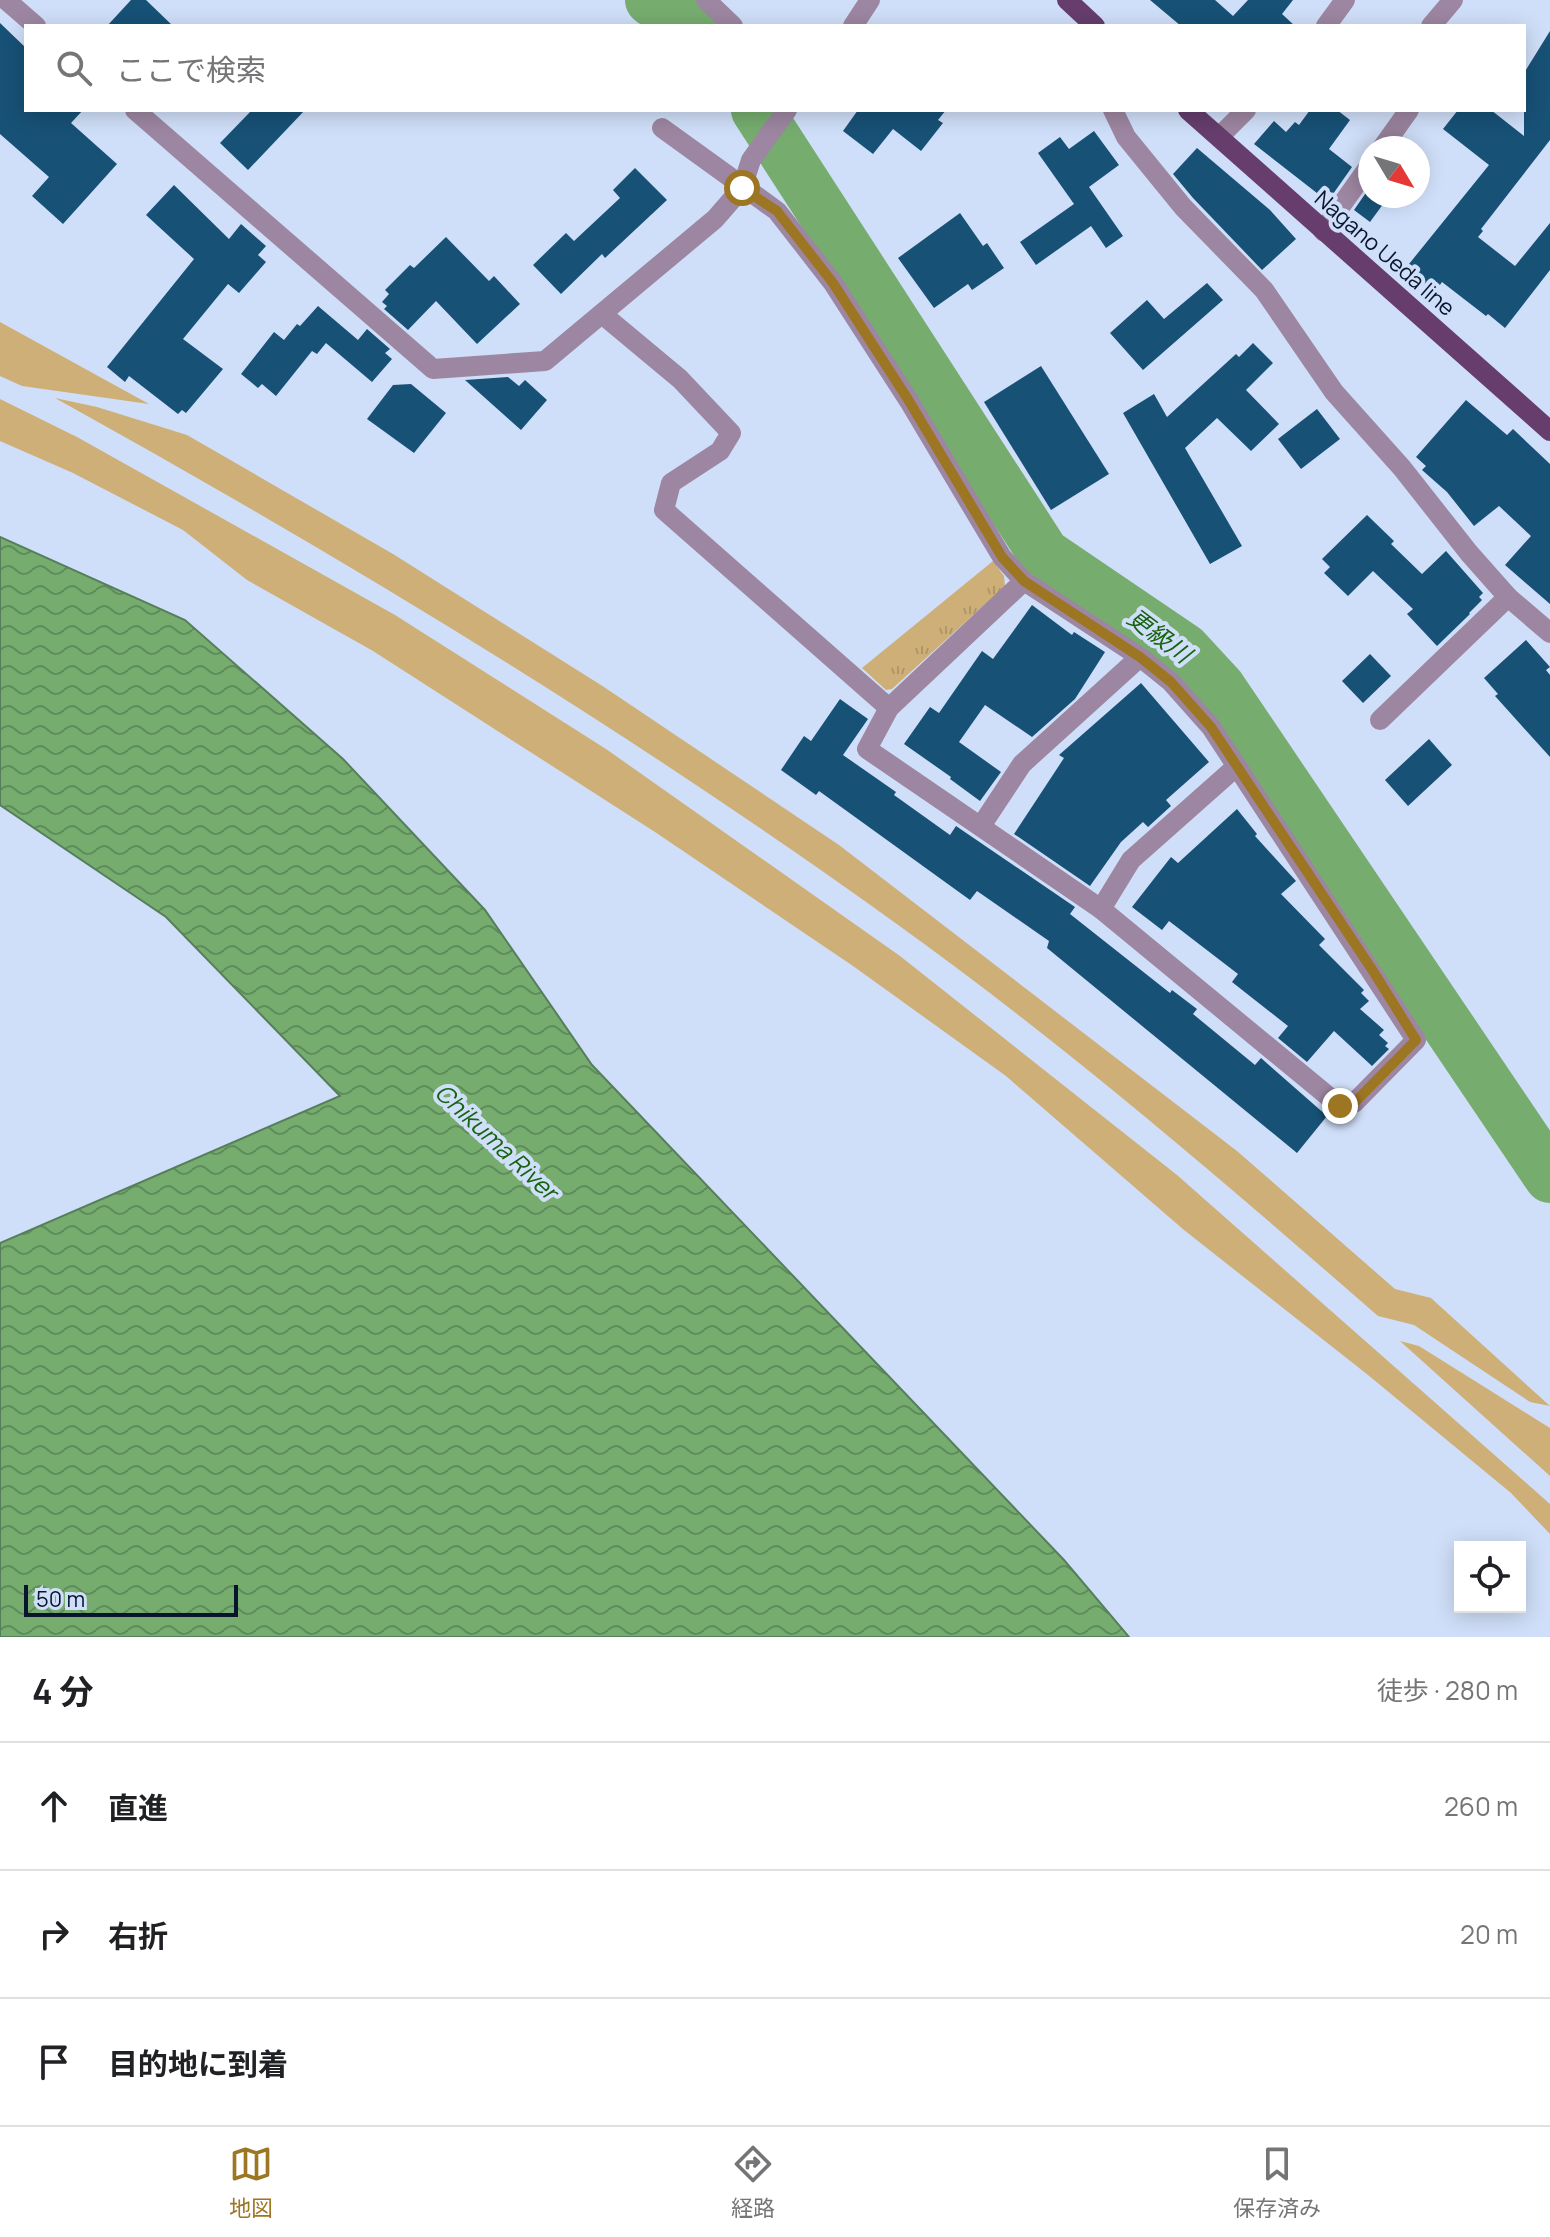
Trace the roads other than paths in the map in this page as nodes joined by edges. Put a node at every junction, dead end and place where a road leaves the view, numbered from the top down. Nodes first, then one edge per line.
1 (6, 0) edge
2 (706, 0) edge
3 (870, 0) edge
4 (1067, 0) edge
5 (1345, 0) edge
6 (1453, 0) edge
7 (34, 24) edge
8 (731, 24) edge
9 (854, 24) edge
10 (1093, 24) edge
11 (1327, 24) edge
12 (1433, 24) edge
13 (137, 112) edge
14 (786, 112) edge
15 (1114, 112) edge
16 (1190, 112) edge
17 (1244, 112) edge
18 (1408, 112) edge
19 (662, 128) dead end
20 (1391, 136) edge
21 (1219, 137) junction
22 (1358, 182) edge
23 (742, 188) junction
24 (1323, 231) junction
25 (602, 314) junction
26 (1550, 431) edge
27 (1024, 581) junction
28 (1508, 597) junction
29 (1550, 633) edge
30 (1140, 657) junction
31 (889, 708) junction
32 (1380, 720) dead end
33 (1237, 766) junction
34 (981, 826) junction
35 (1101, 909) junction

1 - 7 street
2 - 8 street
3 - 9 street
4 - 10 main road
5 - 11 street
6 - 12 street
13 - 25 street
14 - 23 street
15 - 28 street
16 - 21 main road, Nagano Ueda line
17 - 21 street
18 - 20 street
19 - 23 street
21 - 24 main road, Nagano Ueda line
22 - 24 street
23 - 25 street
23 - 27 street
24 - 26 main road, Nagano Ueda line
25 - 31 street
27 - 30 street
27 - 31 street
28 - 29 street
28 - 32 street
30 - 33 street
30 - 34 street
31 - 34 street
33 - 35 street
33 - 35 street
34 - 35 street

